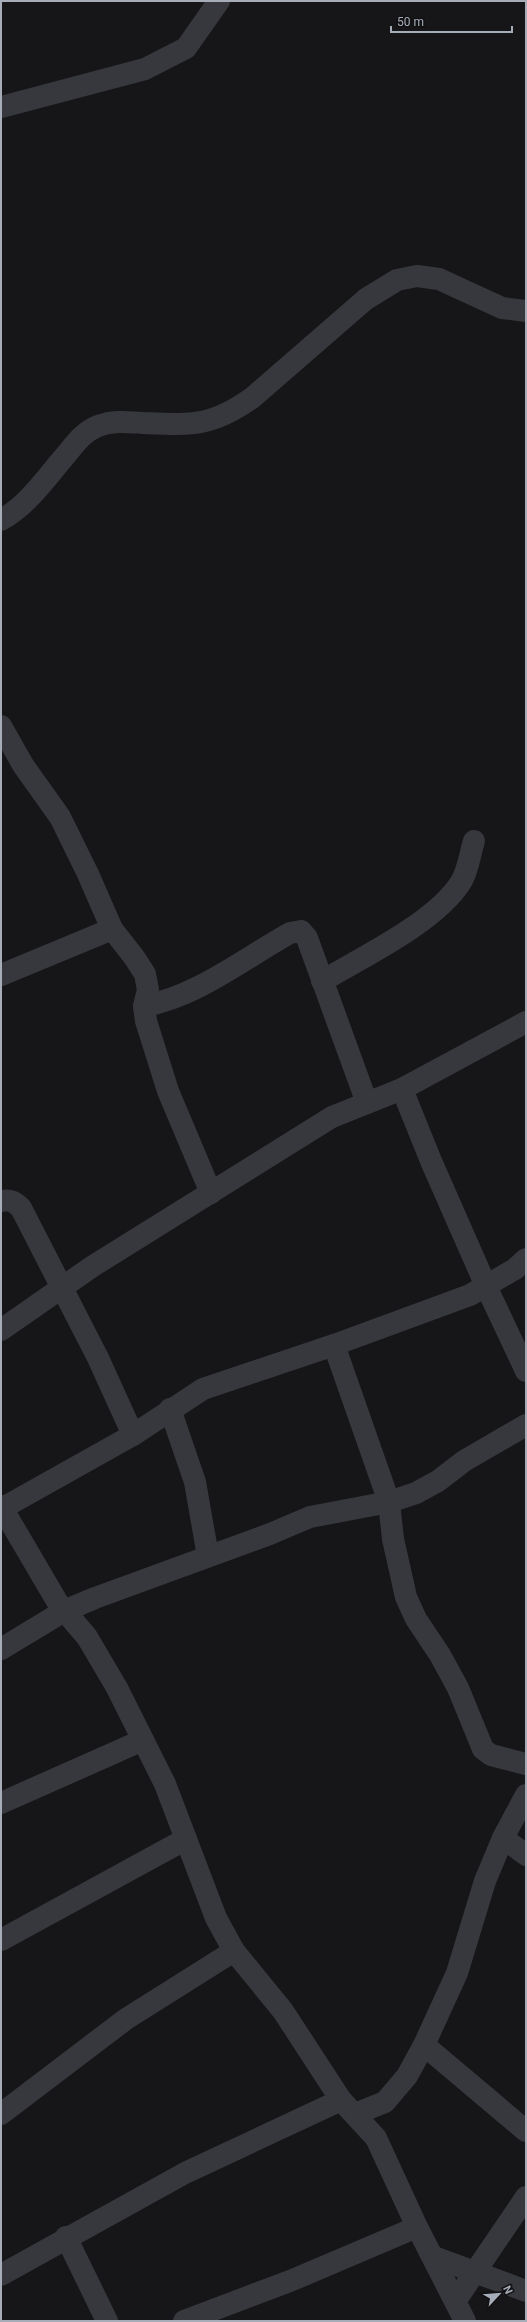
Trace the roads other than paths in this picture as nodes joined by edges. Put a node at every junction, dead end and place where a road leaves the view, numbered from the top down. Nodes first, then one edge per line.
1 (219, 1) edge
2 (1, 107) edge
3 (526, 311) edge
4 (1, 520) edge
5 (1, 726) edge
6 (474, 841) dead end
7 (112, 929) junction
8 (1, 975) edge
9 (322, 981) junction
10 (144, 1006) junction
11 (526, 1022) edge
12 (402, 1088) junction
13 (367, 1103) junction
14 (211, 1193) junction
15 (1, 1201) edge
16 (526, 1259) edge
17 (486, 1286) junction
18 (61, 1289) junction
19 (1, 1330) edge
20 (334, 1345) junction
21 (526, 1371) edge
22 (170, 1409) junction
23 (526, 1425) edge
24 (133, 1435) junction
25 (389, 1502) junction
26 (1, 1508) edge
27 (208, 1556) junction
28 (64, 1611) junction
29 (1, 1649) edge
30 (143, 1740) junction
31 (526, 1764) edge
32 (526, 1795) edge
33 (1, 1803) edge
34 (503, 1838) junction
35 (186, 1839) junction
36 (526, 1855) edge
37 (1, 1940) edge
38 (234, 1951) junction
39 (424, 2045) junction
40 (385, 2102) junction
41 (348, 2107) junction
42 (1, 2114) edge
43 (526, 2131) edge
44 (376, 2138) junction
45 (526, 2198) edge
46 (417, 2227) junction
47 (66, 2237) junction
48 (434, 2257) junction
49 (475, 2272) junction
50 (1, 2275) edge
51 (526, 2291) edge
52 (456, 2300) junction
53 (107, 2321) edge
54 (184, 2321) edge
55 (465, 2321) edge

1 - 2 street
3 - 4 street
5 - 7 street
6 - 9 street
7 - 8 street
7 - 10 street
9 - 10 street
9 - 13 street
10 - 14 street
11 - 12 street
12 - 13 street
12 - 17 street
13 - 14 street
14 - 18 street
15 - 18 street
16 - 17 street
17 - 20 street
17 - 21 street
18 - 19 street
18 - 24 street
20 - 22 street
20 - 25 street
22 - 24 street
22 - 27 street
23 - 25 street
24 - 26 street
25 - 27 street
25 - 31 street
26 - 28 street
27 - 28 street
28 - 29 street
28 - 30 street
30 - 33 street
30 - 35 street
32 - 34 street
34 - 36 street
34 - 39 street
35 - 37 street
35 - 38 street
38 - 41 street
38 - 42 street
39 - 40 street
39 - 43 street
40 - 41 street
40 - 44 street
41 - 44 street
41 - 47 street
44 - 46 street
45 - 49 street
46 - 48 street
46 - 54 street
47 - 50 street
47 - 53 street
48 - 49 street
48 - 52 street
49 - 51 street
49 - 52 street
52 - 55 street

